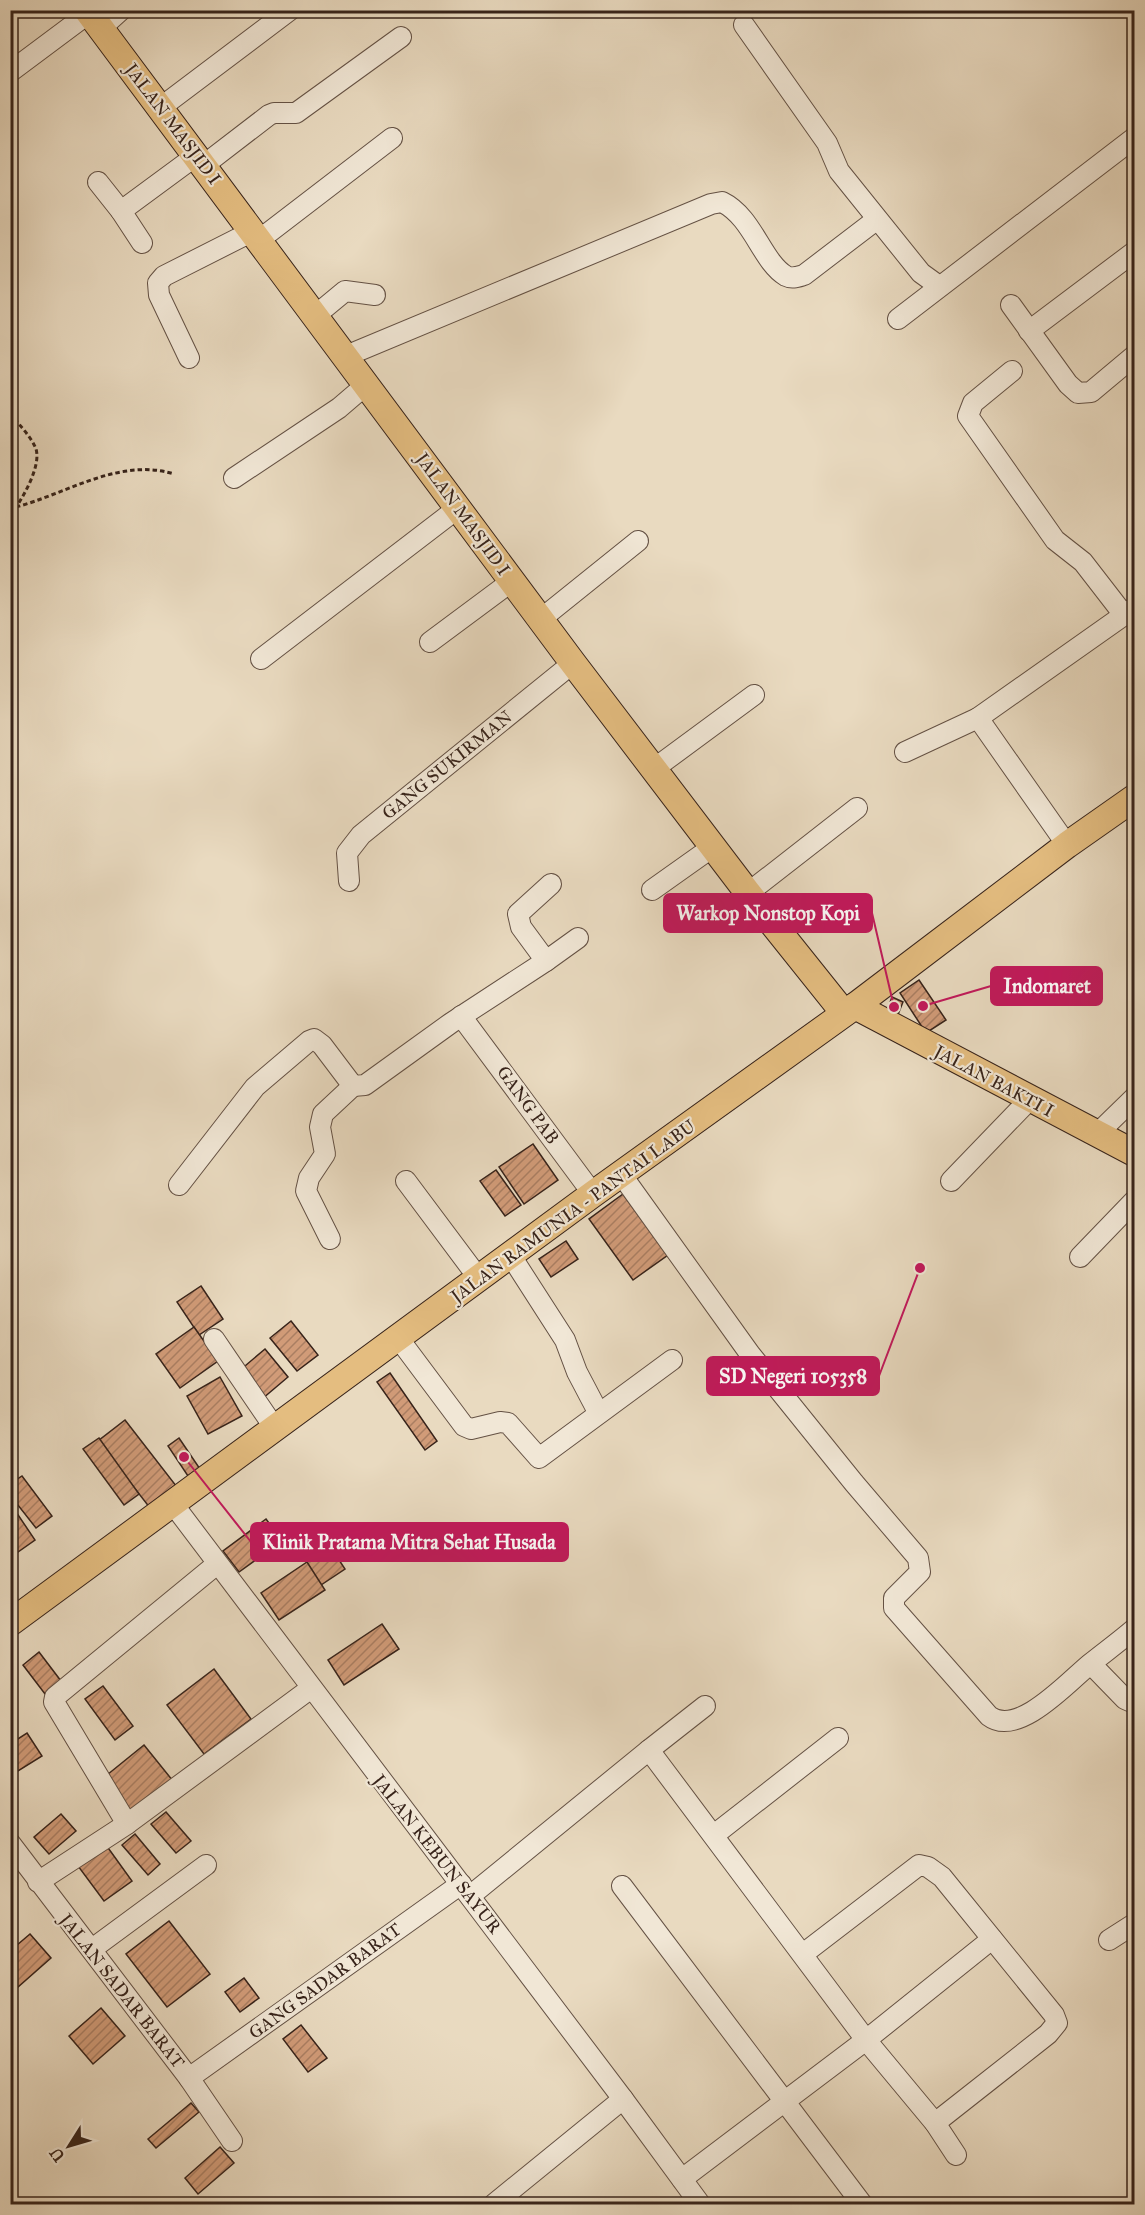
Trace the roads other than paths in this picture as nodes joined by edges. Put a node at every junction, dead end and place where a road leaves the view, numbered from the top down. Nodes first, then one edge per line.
1 (121, 10) edge
2 (291, 10) edge
3 (92, 17) edge
4 (744, 25) dead end
5 (401, 37) dead end
6 (10, 72) edge
7 (160, 108) junction
8 (392, 138) dead end
9 (1134, 138) edge
10 (201, 160) junction
11 (98, 182) dead end
12 (121, 211) junction
13 (876, 220) junction
14 (256, 236) junction
15 (142, 243) dead end
16 (1133, 256) edge
17 (939, 285) junction
18 (375, 295) dead end
19 (1011, 305) dead end
20 (316, 315) junction
21 (898, 319) dead end
22 (1029, 331) junction
23 (346, 356) junction
24 (1134, 356) edge
25 (189, 358) dead end
26 (1012, 371) dead end
27 (367, 384) junction
28 (234, 478) dead end
29 (458, 508) junction
30 (638, 541) dead end
31 (512, 581) junction
32 (1129, 612) edge
33 (541, 619) junction
34 (430, 642) dead end
35 (261, 658) dead end
36 (573, 663) junction
37 (754, 695) dead end
38 (978, 718) junction
39 (905, 752) dead end
40 (655, 768) junction
41 (1134, 798) edge
42 (857, 808) dead end
43 (1067, 845) junction
44 (714, 846) junction
45 (349, 881) dead end
46 (552, 884) dead end
47 (652, 890) dead end
48 (748, 893) junction
49 (578, 938) dead end
50 (546, 961) junction
51 (849, 1010) junction
52 (461, 1016) junction
53 (353, 1086) junction
54 (1134, 1098) edge
55 (1029, 1100) junction
56 (1097, 1134) junction
57 (1134, 1153) edge
58 (621, 1174) junction
59 (406, 1181) dead end
60 (951, 1181) dead end
61 (179, 1185) dead end
62 (593, 1194) junction
63 (1134, 1201) edge
64 (330, 1239) dead end
65 (511, 1256) junction
66 (1080, 1257) dead end
67 (480, 1280) junction
68 (399, 1339) junction
69 (214, 1340) dead end
70 (672, 1360) dead end
71 (598, 1412) junction
72 (276, 1430) junction
73 (173, 1504) junction
74 (217, 1564) junction
75 (10, 1623) edge
76 (1134, 1629) edge
77 (1090, 1664) junction
78 (310, 1689) junction
79 (1134, 1703) edge
80 (705, 1706) dead end
81 (838, 1738) dead end
82 (649, 1750) junction
83 (127, 1824) junction
84 (714, 1835) junction
85 (10, 1843) edge
86 (206, 1865) dead end
87 (38, 1882) junction
88 (622, 1886) dead end
89 (465, 1890) junction
90 (1134, 1924) edge
91 (992, 1939) junction
92 (1110, 1940) dead end
93 (92, 1949) junction
94 (803, 1954) junction
95 (867, 2040) junction
96 (189, 2078) junction
97 (623, 2099) junction
98 (784, 2101) junction
99 (935, 2123) junction
100 (232, 2141) dead end
101 (956, 2155) dead end
102 (682, 2179) junction
103 (494, 2205) edge
104 (700, 2205) edge
105 (861, 2205) edge

1 - 3 street
2 - 7 street
3 - 6 street
3 - 7 main road, JALAN MASJID I
4 - 13 street
5 - 10 street
7 - 10 main road, JALAN MASJID I
8 - 14 street
9 - 17 street
10 - 12 street
10 - 14 main road, JALAN MASJID I
11 - 12 street
12 - 15 street
13 - 17 street
13 - 23 street
14 - 20 main road, JALAN MASJID I
14 - 25 street
16 - 22 street
17 - 21 street
18 - 20 street
19 - 22 street
20 - 23 main road, JALAN MASJID I
22 - 24 street
23 - 27 main road, JALAN MASJID I
26 - 32 street
27 - 28 street
27 - 29 main road, JALAN MASJID I
29 - 31 main road, JALAN MASJID I
29 - 35 street
30 - 33 street
31 - 33 main road, JALAN MASJID I
31 - 34 street
32 - 38 street
33 - 36 main road, JALAN MASJID I
36 - 40 main road, JALAN MASJID I
36 - 45 street, GANG SUKIRMAN
37 - 40 street
38 - 39 street
38 - 43 street
40 - 44 main road, JALAN MASJID I
41 - 43 main road, JALAN RAMUNIA - PANTAI LABU
42 - 48 street
43 - 51 main road, JALAN RAMUNIA - PANTAI LABU
44 - 47 street
44 - 48 main road, JALAN MASJID I
46 - 50 street
48 - 51 main road, JALAN MASJID I
49 - 50 street
50 - 52 street
51 - 55 main road, JALAN BAKTI I
51 - 58 main road, JALAN RAMUNIA - PANTAI LABU
52 - 53 street
52 - 62 street, GANG PAB
53 - 61 street
53 - 64 street
54 - 56 street
55 - 56 main road, JALAN BAKTI I
55 - 60 street
56 - 57 main road, JALAN BAKTI I
58 - 62 main road, JALAN RAMUNIA - PANTAI LABU
58 - 77 street
59 - 67 street
62 - 65 main road, JALAN RAMUNIA - PANTAI LABU
63 - 66 street
65 - 67 main road, JALAN RAMUNIA - PANTAI LABU
65 - 71 street
67 - 68 main road, JALAN RAMUNIA - PANTAI LABU
68 - 71 street
68 - 72 main road, JALAN RAMUNIA - PANTAI LABU
69 - 72 street
70 - 71 street
72 - 73 main road, JALAN RAMUNIA - PANTAI LABU
73 - 74 street, JALAN KEBUN SAYUR
73 - 75 main road, JALAN RAMUNIA - PANTAI LABU
74 - 78 street, JALAN KEBUN SAYUR
74 - 83 street
76 - 77 street
77 - 79 street
78 - 83 street
78 - 89 street, JALAN KEBUN SAYUR
80 - 82 street, GANG SADAR BARAT
81 - 84 street
82 - 84 street
82 - 89 street, GANG SADAR BARAT
83 - 87 street
84 - 94 street
85 - 87 street, JALAN SADAR BARAT
86 - 93 street
87 - 93 street, JALAN SADAR BARAT
88 - 98 street
89 - 96 street, GANG SADAR BARAT
89 - 97 street, JALAN KEBUN SAYUR
90 - 92 street
91 - 94 street
91 - 95 street
91 - 99 street
93 - 96 street, JALAN SADAR BARAT
94 - 95 street
95 - 98 street
95 - 99 street
96 - 100 street, JALAN SADAR BARAT
97 - 102 street, JALAN KEBUN SAYUR
97 - 103 street
98 - 102 street
98 - 105 street
99 - 101 street
102 - 104 street, JALAN KEBUN SAYUR

